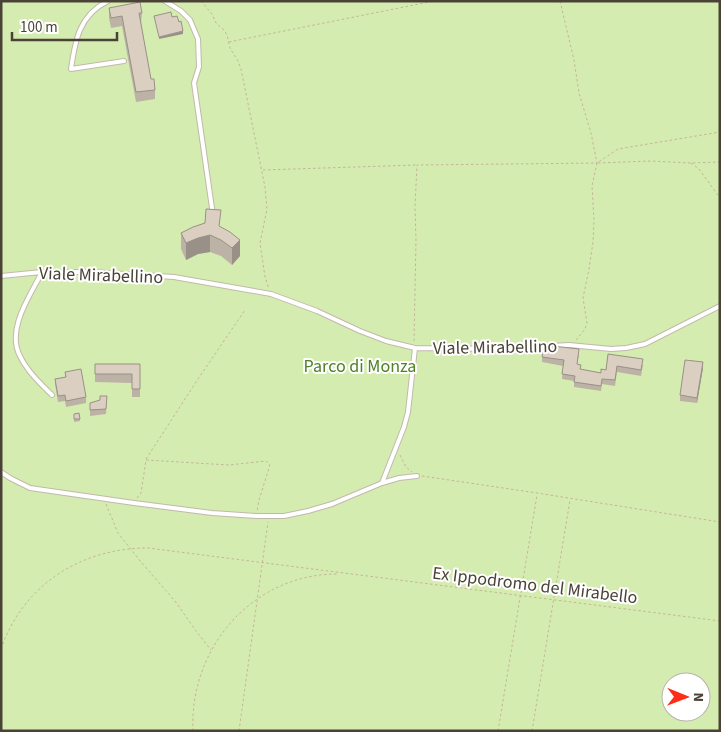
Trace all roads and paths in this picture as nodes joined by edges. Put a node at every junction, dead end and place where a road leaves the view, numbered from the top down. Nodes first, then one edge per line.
1 (108, 1) edge
2 (164, 1) edge
3 (201, 1) edge
4 (434, 1) edge
5 (560, 1) edge
6 (228, 42) junction
7 (124, 61) dead end
8 (720, 132) edge
9 (720, 162) edge
10 (597, 163) junction
11 (690, 163) junction
12 (417, 165) junction
13 (262, 170) junction
14 (720, 198) edge
15 (213, 217) edge
16 (42, 272) junction
17 (1, 276) edge
18 (271, 294) junction
19 (720, 306) edge
20 (245, 310) dead end
21 (569, 345) junction
22 (414, 348) junction
23 (52, 396) dead end
24 (400, 454) dead end
25 (146, 460) junction
26 (1, 472) edge
27 (417, 476) junction
28 (382, 483) junction
29 (537, 493) junction
30 (104, 499) junction
31 (570, 499) junction
32 (134, 503) junction
33 (256, 516) junction
34 (269, 516) junction
35 (720, 522) edge
36 (130, 549) junction
37 (262, 563) junction
38 (347, 574) junction
39 (520, 596) junction
40 (257, 599) junction
41 (554, 600) junction
42 (720, 621) edge
43 (1, 649) edge
44 (211, 650) junction
45 (193, 731) edge
46 (239, 731) edge
47 (498, 731) edge
48 (532, 731) edge

1 - 7 lane
2 - 15 lane
3 - 6 path
4 - 6 path
5 - 10 path
6 - 13 path
8 - 10 path
9 - 11 path
10 - 11 path
10 - 12 path
10 - 21 path
11 - 14 path
12 - 13 path
12 - 22 path
13 - 18 path
16 - 17 lane, Viale Mirabellino
16 - 18 lane, Viale Mirabellino
16 - 23 lane
18 - 22 lane, Viale Mirabellino
19 - 21 lane, Viale Mirabellino
20 - 25 path
21 - 22 lane, Viale Mirabellino
22 - 28 lane
24 - 27 path
25 - 32 path
25 - 33 path
26 - 30 lane
27 - 28 lane
27 - 29 path
28 - 34 lane
29 - 31 path
29 - 39 path
30 - 32 lane
30 - 36 path
31 - 35 path
31 - 41 path
32 - 33 lane
33 - 34 lane
34 - 37 path
36 - 37 path, Ex Ippodromo del Mirabello
36 - 43 path, Ex Ippodromo del Mirabello
36 - 44 path
37 - 38 path, Ex Ippodromo del Mirabello
37 - 40 path
38 - 39 path, Ex Ippodromo del Mirabello
38 - 40 path, Ex Ippodromo del Mirabello
39 - 41 path, Ex Ippodromo del Mirabello
39 - 47 path
40 - 44 path, Ex Ippodromo del Mirabello
40 - 46 path
41 - 42 path, Ex Ippodromo del Mirabello
41 - 48 path
44 - 45 path, Ex Ippodromo del Mirabello

